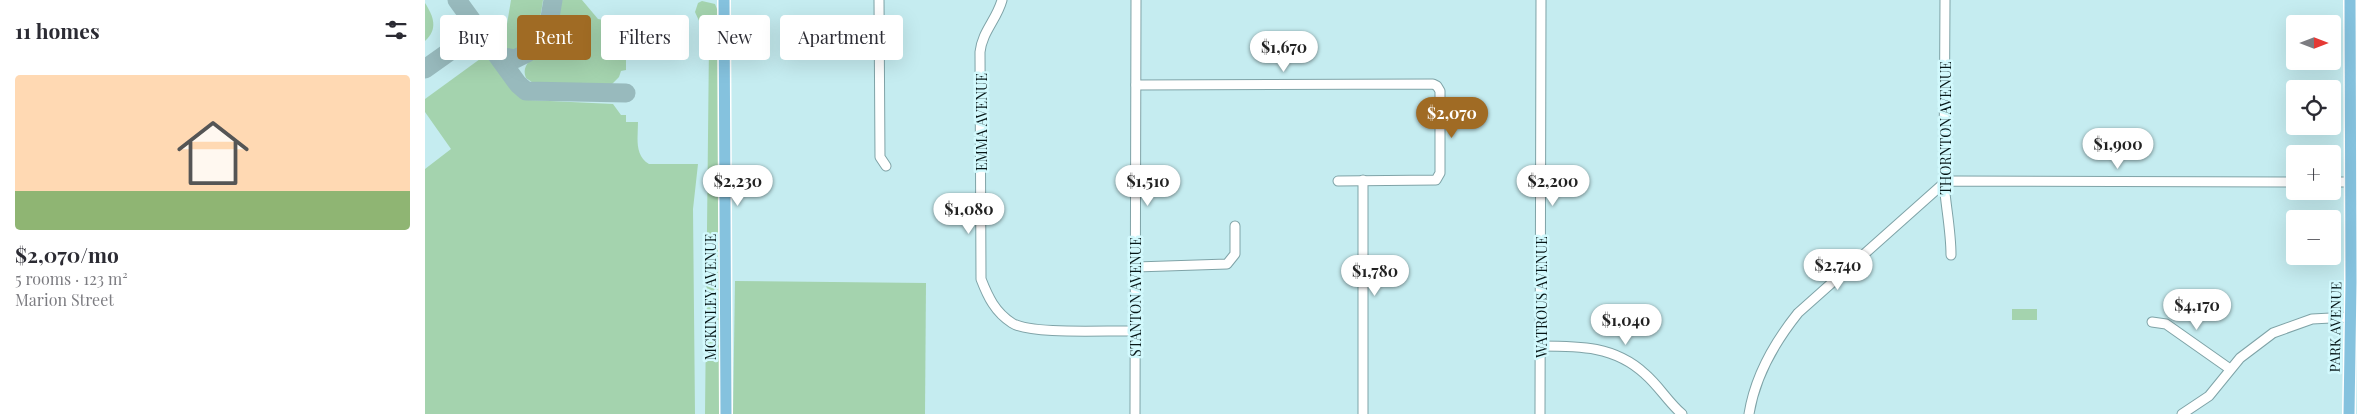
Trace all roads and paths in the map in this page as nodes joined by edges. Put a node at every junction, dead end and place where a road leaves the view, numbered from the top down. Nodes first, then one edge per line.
1 (724, 0) edge
2 (879, 0) edge
3 (1001, 0) edge
4 (1136, 0) edge
5 (1541, 0) edge
6 (1945, 0) edge
7 (2350, 0) edge
8 (1136, 85) junction
9 (886, 166) dead end
10 (1363, 180) junction
11 (1338, 181) dead end
12 (2286, 182) edge
13 (2341, 182) edge
14 (2351, 182) junction
15 (1945, 183) junction
16 (1235, 226) dead end
17 (1951, 255) dead end
18 (1135, 267) junction
19 (2354, 282) edge
20 (2350, 317) junction
21 (2152, 322) dead end
22 (1135, 330) junction
23 (1540, 346) junction
24 (2230, 369) junction
25 (726, 414) edge
26 (1135, 414) edge
27 (1363, 414) edge
28 (1540, 414) edge
29 (1682, 414) edge
30 (1749, 414) edge
31 (2181, 414) edge
32 (2349, 414) edge

1 - 25 main road, MCKINLEY AVENUE
2 - 9 street
3 - 22 street, EMMA AVENUE
4 - 8 street, STANTON AVENUE
5 - 23 street, WATROUS AVENUE
6 - 15 street, THORNTON AVENUE
7 - 14 main road, PARK AVENUE
8 - 10 street
8 - 18 street, STANTON AVENUE
10 - 11 street
10 - 27 street
12 - 15 street
13 - 14 street
14 - 19 main road, PARK AVENUE
15 - 17 street, THORNTON AVENUE
15 - 30 street
16 - 18 street
18 - 22 street, STANTON AVENUE
19 - 20 main road, PARK AVENUE
20 - 24 street
20 - 32 main road, PARK AVENUE
21 - 24 street
22 - 26 street, STANTON AVENUE
23 - 28 street, WATROUS AVENUE
23 - 29 street
24 - 31 street

